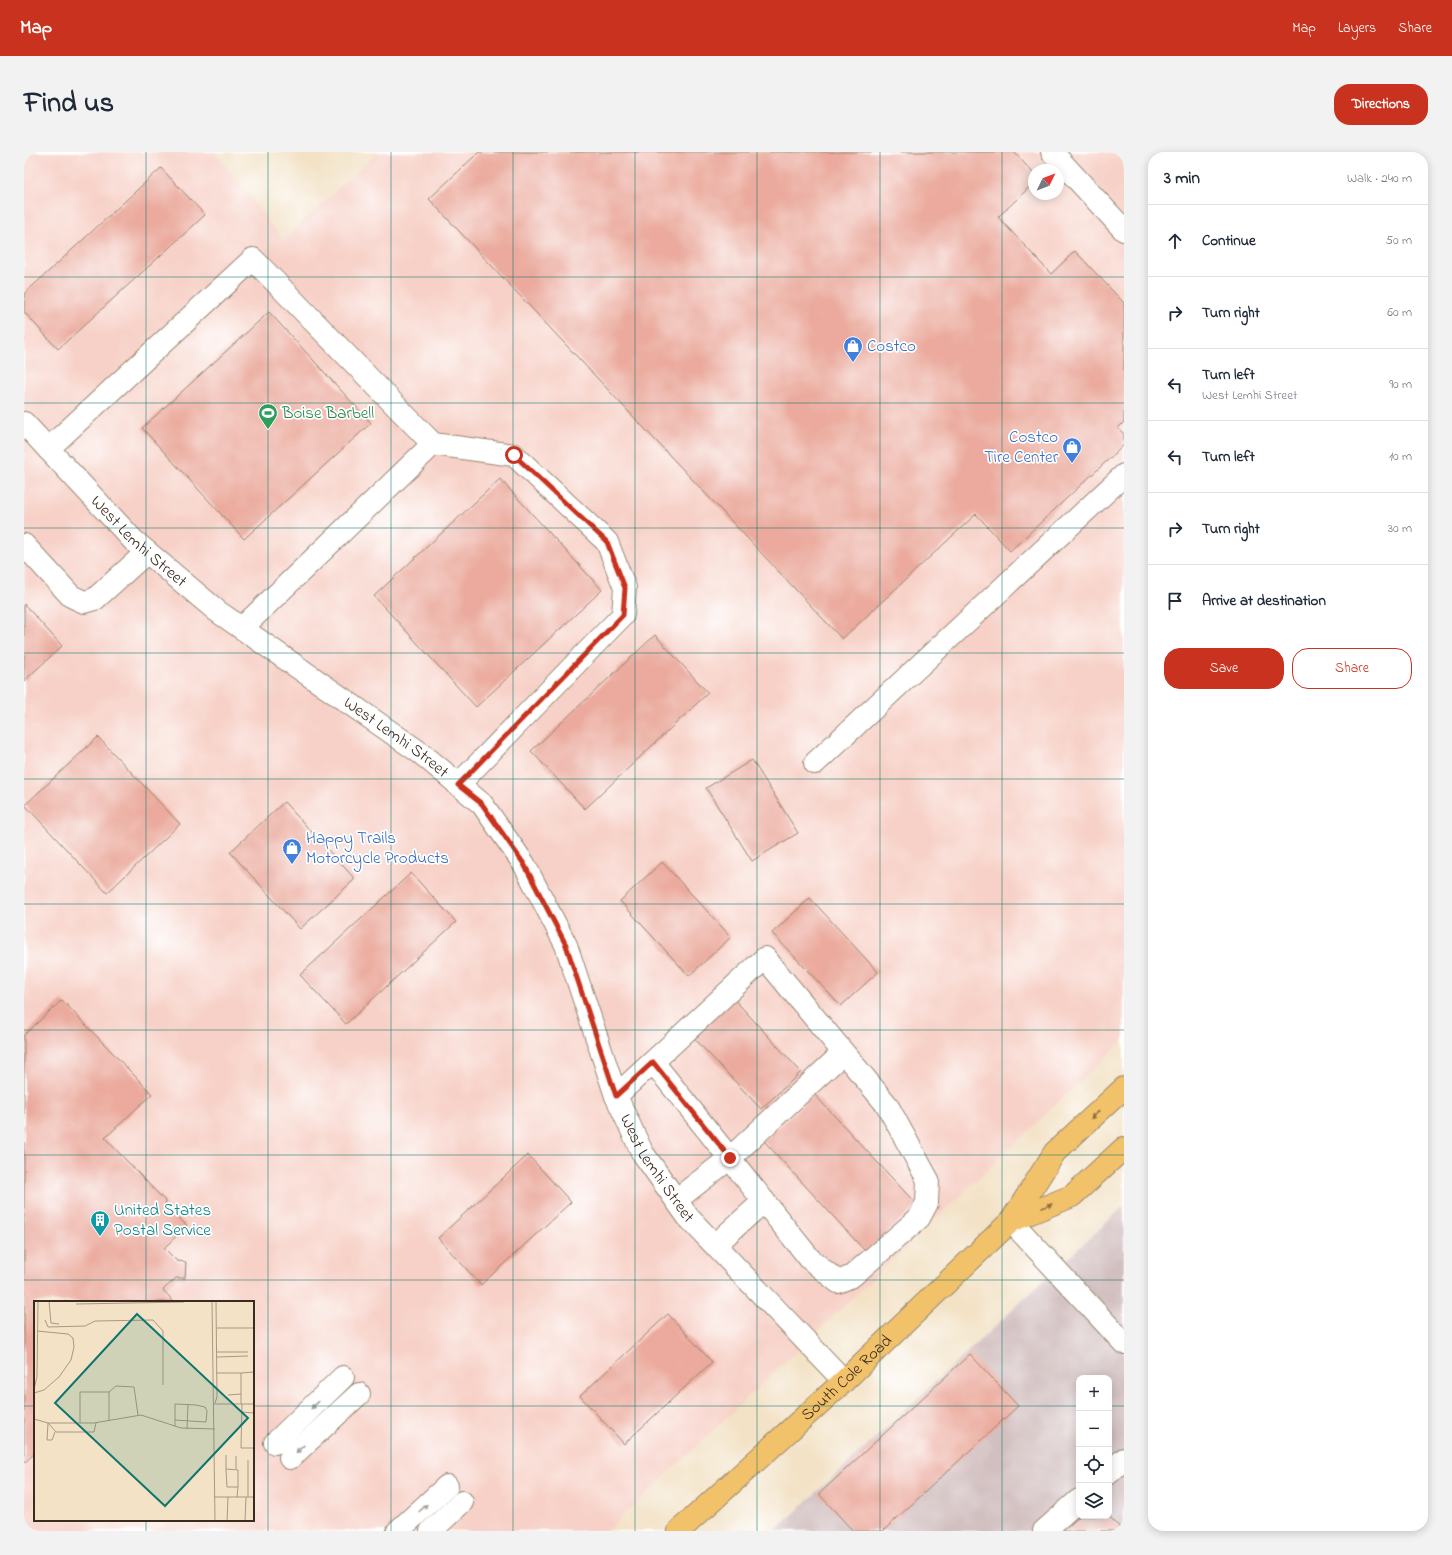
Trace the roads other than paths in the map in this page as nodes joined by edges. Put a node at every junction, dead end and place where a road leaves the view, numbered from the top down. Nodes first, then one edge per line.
1 (1052, 152) edge
2 (1124, 230) edge
3 (26, 428) edge
4 (433, 444) junction
5 (48, 449) junction
6 (1124, 475) edge
7 (24, 545) edge
8 (147, 552) junction
9 (242, 628) junction
10 (815, 763) dead end
11 (458, 785) junction
12 (843, 1053) junction
13 (653, 1062) junction
14 (1124, 1088) edge
15 (616, 1096) junction
16 (1124, 1148) edge
17 (730, 1158) junction
18 (676, 1200) junction
19 (764, 1201) junction
20 (1011, 1221) junction
21 (715, 1245) junction
22 (1124, 1343) edge
23 (343, 1377) dead end
24 (844, 1381) junction
25 (359, 1394) dead end
26 (447, 1486) dead end
27 (462, 1502) dead end
28 (1076, 1503) edge
29 (398, 1531) edge
30 (431, 1531) edge
31 (679, 1531) edge
32 (1044, 1531) edge

1 - 2 street
3 - 5 street, West Lemhi Street
4 - 5 street
4 - 9 street
4 - 11 street
5 - 8 street, West Lemhi Street
6 - 10 street
7 - 8 street
8 - 9 street, West Lemhi Street
9 - 11 street, West Lemhi Street
11 - 15 street, West Lemhi Street
12 - 13 street
12 - 17 street
12 - 19 street
13 - 15 street
13 - 17 street
14 -> 20 main road, South Cole Road
15 - 18 street, West Lemhi Street
20 -> 16 main road, South Cole Road
17 - 18 street
17 - 19 street
18 - 21 street, West Lemhi Street
19 - 21 street
20 - 22 street
20 - 24 main road, South Cole Road
21 - 24 street, West Lemhi Street
23 - 25 street
24 - 31 main road, South Cole Road
29 -> 26 street
27 - 30 street
28 - 32 street

